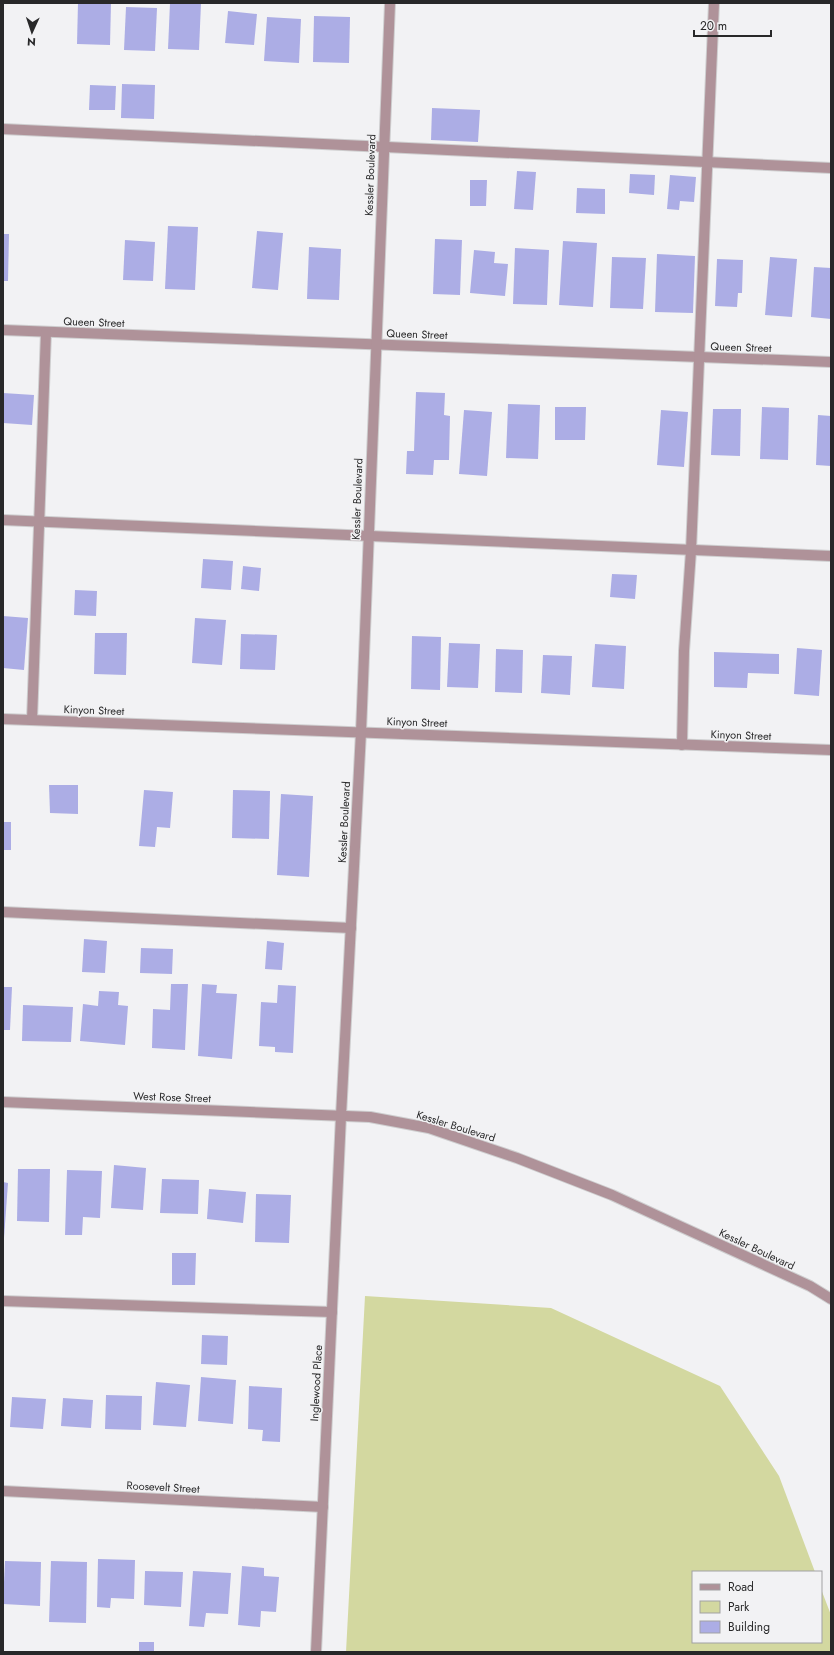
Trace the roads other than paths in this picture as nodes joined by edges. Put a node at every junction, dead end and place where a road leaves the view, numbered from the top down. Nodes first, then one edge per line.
1 (390, 3) edge
2 (714, 3) edge
3 (3, 129) edge
4 (383, 147) junction
5 (707, 162) junction
6 (831, 168) edge
7 (3, 330) edge
8 (46, 332) junction
9 (375, 345) junction
10 (698, 357) junction
11 (831, 362) edge
12 (3, 520) edge
13 (40, 522) junction
14 (367, 536) junction
15 (691, 551) junction
16 (831, 556) edge
17 (3, 719) edge
18 (32, 720) junction
19 (361, 732) junction
20 (682, 745) junction
21 (831, 750) edge
22 (3, 912) edge
23 (351, 928) junction
24 (3, 1102) edge
25 (340, 1116) junction
26 (831, 1299) edge
27 (3, 1301) edge
28 (332, 1312) junction
29 (3, 1491) edge
30 (323, 1507) junction
31 (316, 1652) edge

1 - 4 street, Kessler Boulevard
2 - 5 street
3 - 4 street
4 - 5 street
4 - 9 street, Kessler Boulevard
5 - 6 street
5 - 10 street
7 - 8 street, Queen Street
8 - 9 street, Queen Street
8 - 13 street
9 - 10 street, Queen Street
9 - 14 street, Kessler Boulevard
10 - 11 street, Queen Street
10 - 15 street
12 - 13 street
13 - 14 street
13 - 18 street
14 - 15 street
14 - 19 street, Kessler Boulevard
15 - 16 street
15 - 20 street
17 - 18 street, Kinyon Street
18 - 19 street, Kinyon Street
19 - 20 street, Kinyon Street
19 - 23 street, Kessler Boulevard
20 - 21 street, Kinyon Street
22 - 23 street
23 - 25 street, Kessler Boulevard
24 - 25 street, West Rose Street
25 - 26 street, Kessler Boulevard
25 - 28 street, Inglewood Place
27 - 28 street
28 - 30 street, Inglewood Place
29 - 30 street, Roosevelt Street
30 - 31 street, Inglewood Place

